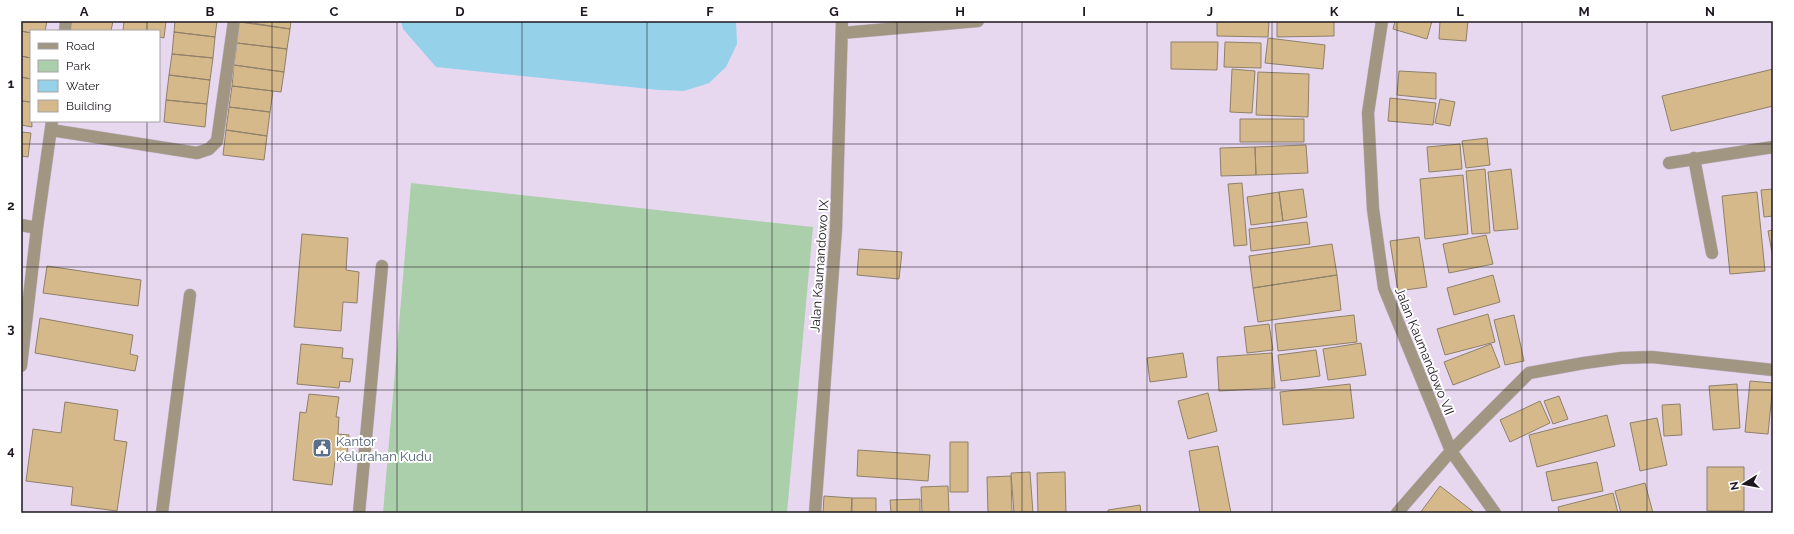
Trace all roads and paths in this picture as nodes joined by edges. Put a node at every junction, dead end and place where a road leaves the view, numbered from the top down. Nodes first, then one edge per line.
1 (234, 21) edge
2 (978, 21) edge
3 (1382, 21) edge
4 (842, 27) edge
5 (52, 125) edge
6 (1773, 147) edge
7 (1694, 158) junction
8 (1669, 163) dead end
9 (21, 226) edge
10 (37, 228) junction
11 (1712, 252) dead end
12 (382, 266) dead end
13 (190, 295) dead end
14 (21, 366) edge
15 (1773, 370) edge
16 (1451, 451) junction
17 (162, 513) edge
18 (360, 513) edge
19 (815, 513) edge
20 (1397, 513) edge
21 (1495, 513) edge

1 - 5 street
2 - 4 street
3 - 16 street, Jalan Kaumandowo VII
4 - 19 street, Jalan Kaumandowo IX
5 - 10 street
6 - 7 street
7 - 8 street
7 - 11 street
9 - 10 street
10 - 14 street
12 - 18 street
13 - 17 street
15 - 16 street
16 - 20 street
16 - 21 street, Jalan Kaumandowo VII

